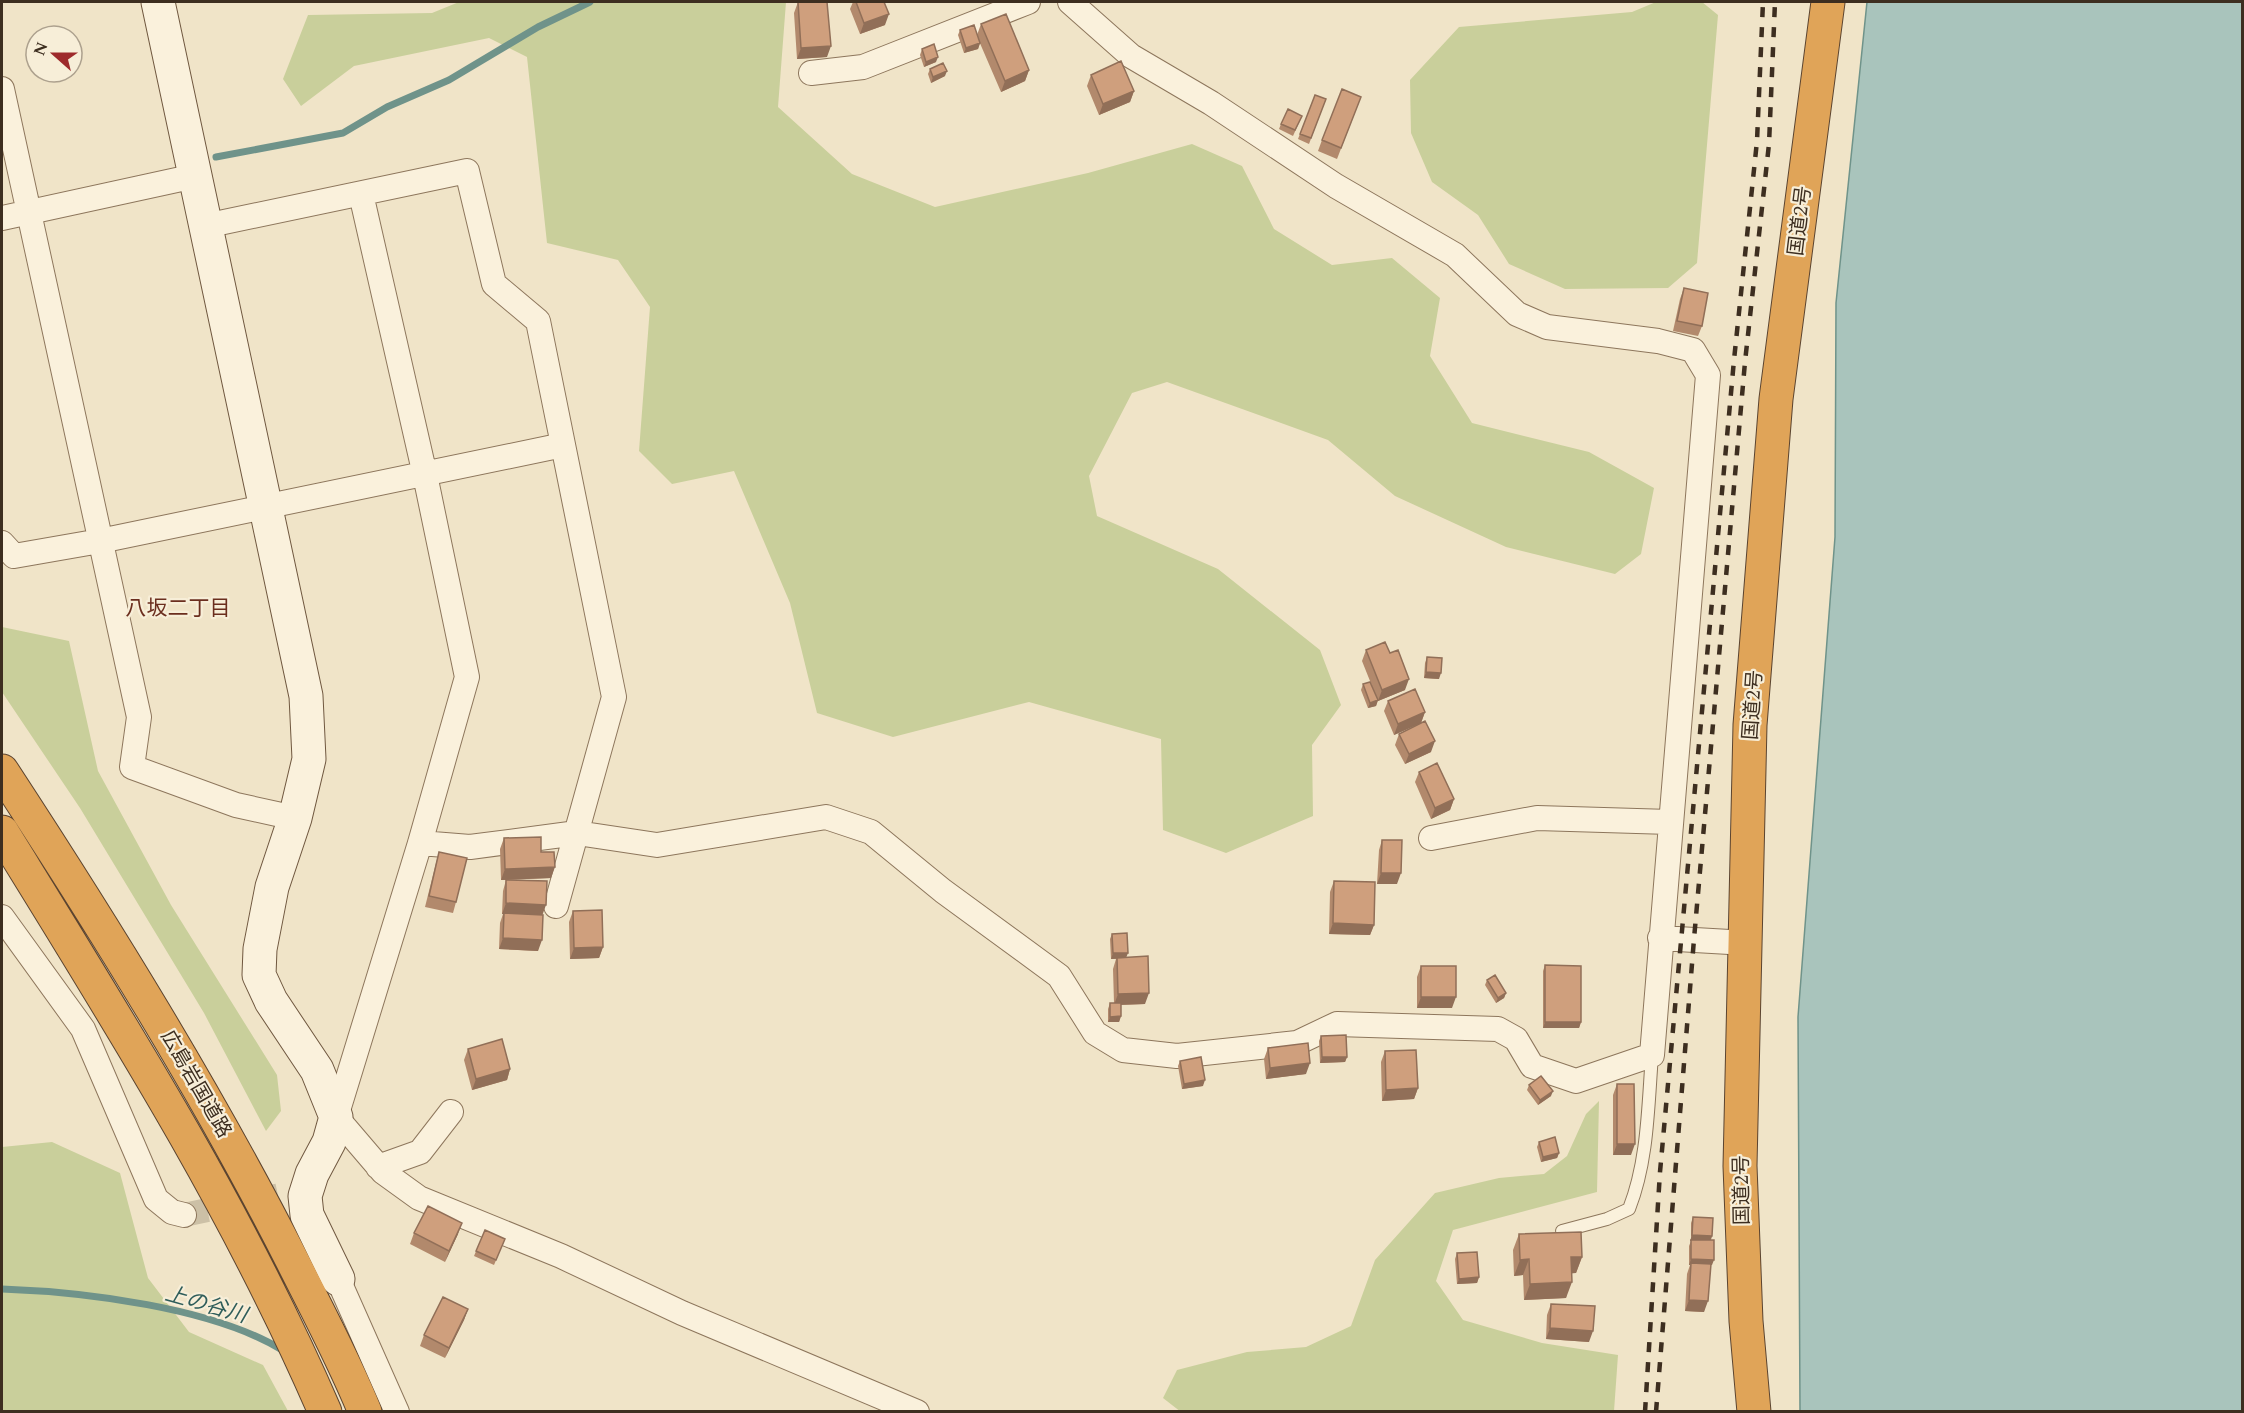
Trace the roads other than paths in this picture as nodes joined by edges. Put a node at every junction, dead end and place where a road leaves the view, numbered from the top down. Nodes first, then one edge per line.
1 (158, 2) edge
2 (1028, 2) edge
3 (1070, 2) edge
4 (1828, 2) edge
5 (811, 73) dead end
6 (2, 89) edge
7 (195, 176) junction
8 (361, 194) junction
9 (27, 213) junction
10 (2, 218) edge
11 (205, 226) junction
12 (563, 445) junction
13 (425, 475) junction
14 (264, 505) junction
15 (100, 541) junction
16 (2, 543) edge
17 (2, 771) edge
18 (295, 818) junction
19 (1670, 822) junction
20 (2, 832) edge
21 (577, 833) junction
22 (1431, 838) dead end
23 (420, 843) junction
24 (556, 906) dead end
25 (2, 917) edge
26 (1660, 938) junction
27 (1747, 943) junction
28 (1652, 1055) junction
29 (451, 1112) dead end
30 (336, 1117) junction
31 (378, 1167) junction
32 (184, 1215) tunnel mouth
33 (1562, 1231) edge
34 (338, 1279) joint
35 (325, 1412) edge
36 (365, 1412) edge
37 (397, 1412) edge
38 (917, 1412) edge
39 (1754, 1412) edge

1 - 7 street
2 - 5 street
3 - 19 street
4 - 27 highway, 国道2号
6 - 9 street
7 - 9 street
7 - 11 street
8 - 11 street
8 - 12 street
8 - 13 street
9 - 10 street
9 - 15 street
11 - 14 street
12 - 13 street
12 - 21 street
13 - 14 street
13 - 23 street
14 - 15 street
14 - 18 street
15 - 16 street
15 - 18 street
17 - 36 highway, 広島岩国道路
18 - 30 street
19 - 22 street
19 - 26 street
20 - 35 highway, 広島岩国道路
21 - 23 street
21 - 24 street
21 - 28 street
23 - 30 street
25 - 32 street
26 - 27 street
26 - 28 street
27 - 39 highway, 国道2号
28 - 33 lane
29 - 31 street
30 - 31 street
30 - 34 street
31 - 38 street
34 - 37 street

